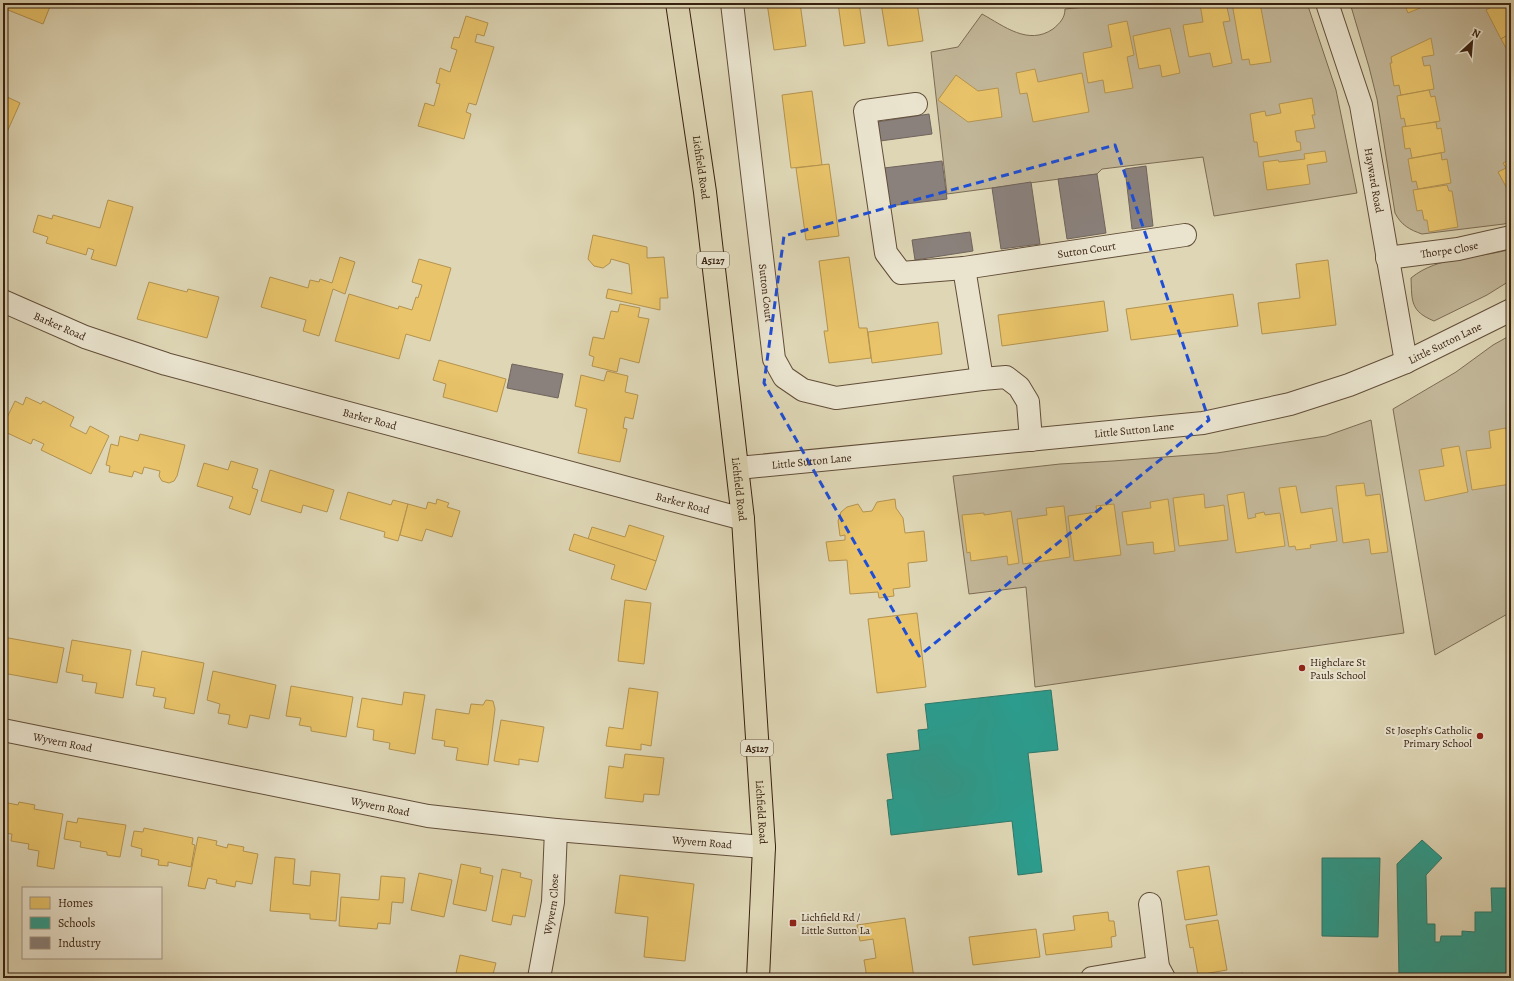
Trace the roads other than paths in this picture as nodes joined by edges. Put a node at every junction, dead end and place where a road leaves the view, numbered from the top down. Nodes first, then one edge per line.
1 (677, 3) edge
2 (732, 3) edge
3 (1327, 3) edge
4 (916, 104) dead end
5 (1184, 235) dead end
6 (1511, 237) edge
7 (1386, 258) junction
8 (964, 268) junction
9 (3, 301) edge
10 (1511, 310) edge
11 (1406, 362) junction
12 (982, 379) junction
13 (1031, 440) junction
14 (738, 468) junction
15 (743, 519) junction
16 (3, 730) edge
17 (556, 830) junction
18 (764, 847) junction
19 (1150, 904) dead end
20 (1161, 972) edge
21 (539, 978) edge
22 (758, 978) edge
23 (1092, 978) edge

1 - 14 main road, Lichfield Road / A5127
2 - 12 street, Sutton Court
3 - 7 street, Hayward Road
4 - 8 street, Sutton Court
5 - 8 street, Sutton Court
6 - 7 street, Thorpe Close
7 - 11 street, Hayward Road
8 - 12 street
9 - 15 street, Barker Road
10 - 11 street, Little Sutton Lane
11 - 13 street, Little Sutton Lane
12 - 13 street, Sutton Court
13 - 14 street, Little Sutton Lane
14 - 15 main road, Lichfield Road / A5127
15 - 18 main road, Lichfield Road / A5127
16 - 17 street, Wyvern Road
17 - 18 street, Wyvern Road
17 - 21 street, Wyvern Close
18 - 22 main road, Lichfield Road / A5127
19 - 20 street
20 - 23 street

